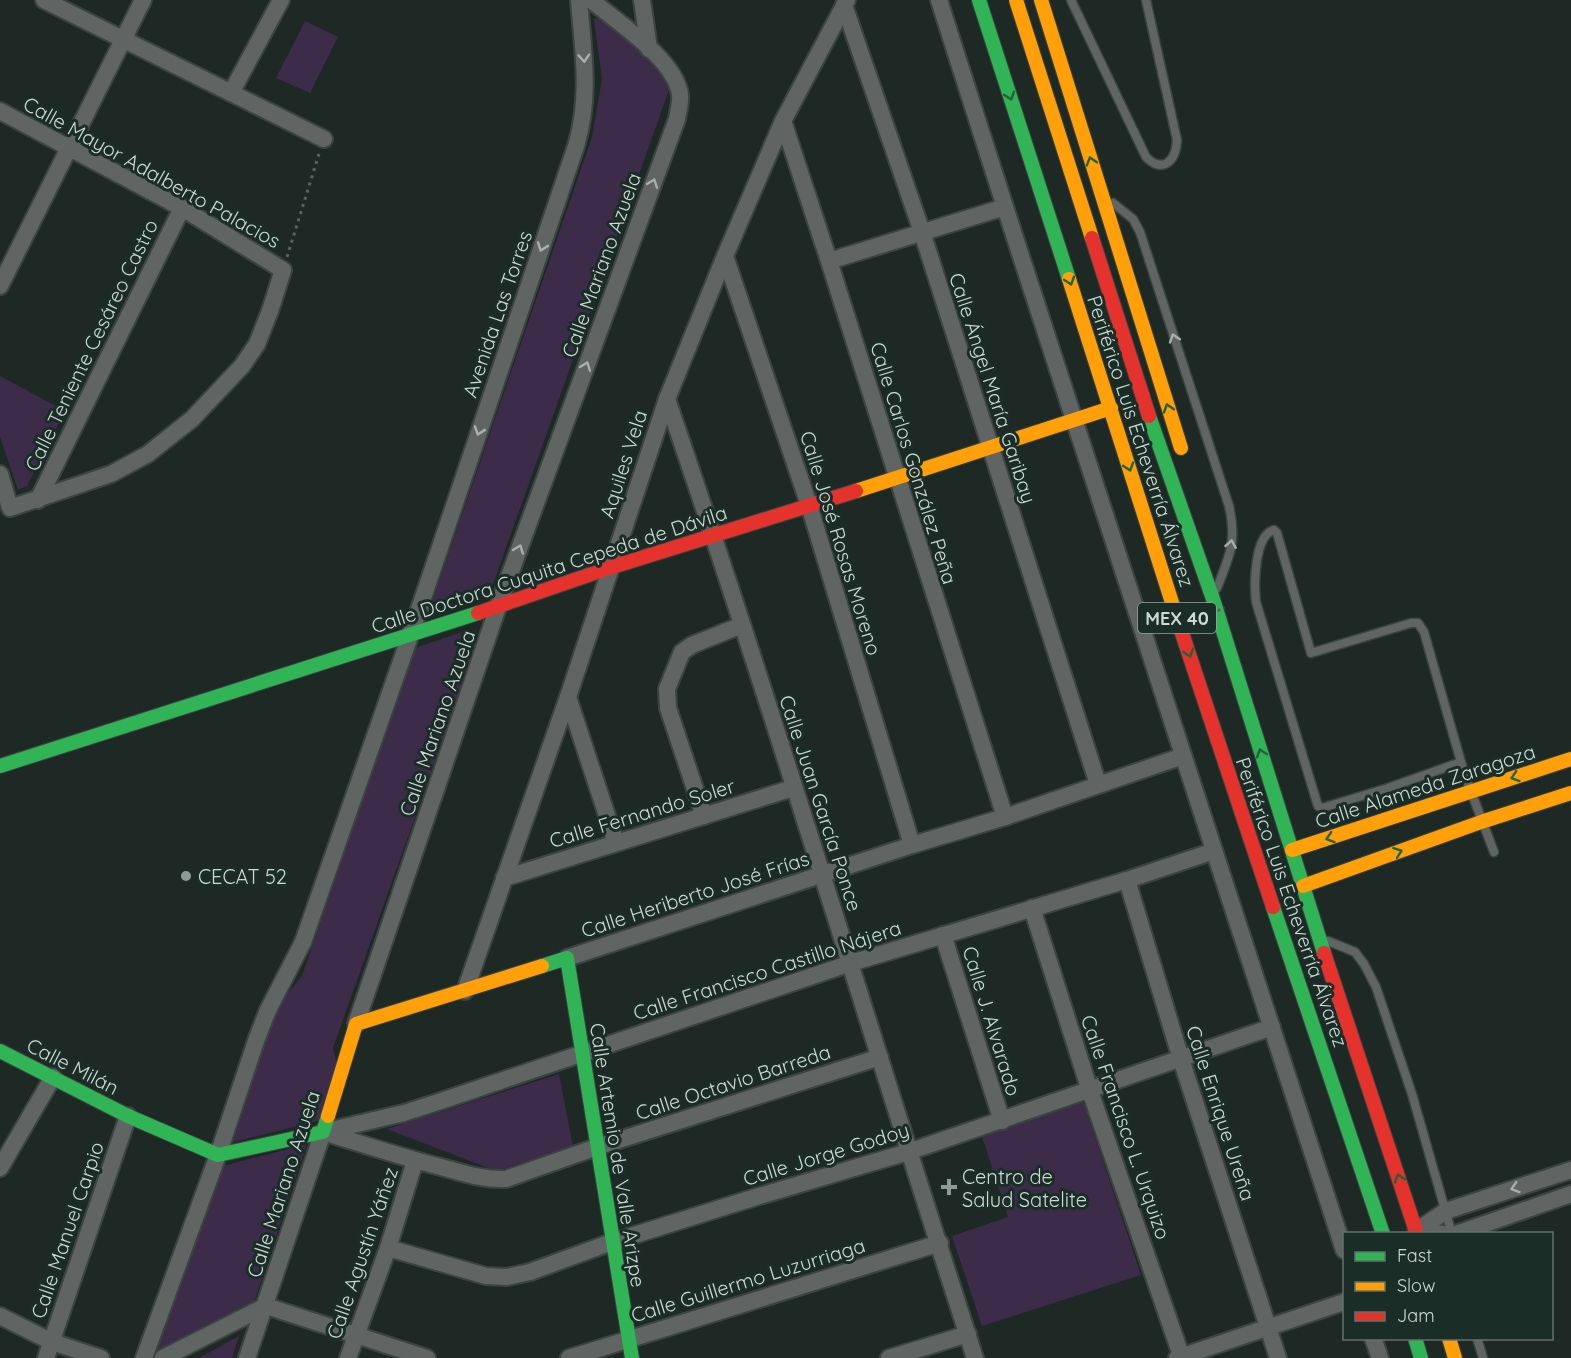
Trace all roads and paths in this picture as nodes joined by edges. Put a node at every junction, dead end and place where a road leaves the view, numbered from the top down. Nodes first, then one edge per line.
1 (44, 0) edge
2 (143, 0) edge
3 (281, 0) edge
4 (579, 0) edge
5 (591, 0) edge
6 (642, 0) edge
7 (939, 0) edge
8 (979, 0) edge
9 (1016, 0) edge
10 (1041, 0) edge
11 (1071, 0) edge
12 (1146, 0) edge
13 (845, 2) edge
14 (1002, 5) edge
15 (990, 32) junction
16 (1052, 33) junction
17 (123, 41) junction
18 (649, 49) junction
19 (998, 59) junction
20 (231, 93) junction
21 (0, 111) edge
22 (783, 121) junction
23 (324, 139) joint
24 (69, 147) junction
25 (1101, 195) junction
26 (1005, 207) junction
27 (182, 208) junction
28 (922, 232) junction
29 (725, 256) junction
30 (829, 261) junction
31 (283, 270) junction
32 (0, 286) edge
33 (667, 399) junction
34 (1111, 408) junction
35 (1075, 420) junction
36 (990, 447) junction
37 (1186, 465) dead end
38 (0, 474) edge
39 (897, 478) junction
40 (38, 500) junction
41 (809, 505) junction
42 (714, 535) junction
43 (1214, 558) dead end
44 (612, 567) junction
45 (1213, 599) junction
46 (499, 604) junction
47 (1225, 608) dead end
48 (742, 625) junction
49 (1168, 628) dead end
50 (410, 636) junction
51 (568, 697) junction
52 (1184, 756) junction
53 (1571, 759) edge
54 (1461, 762) junction
55 (0, 766) edge
56 (1098, 784) junction
57 (793, 788) junction
58 (1470, 791) junction
59 (1571, 793) edge
60 (704, 816) junction
61 (1005, 817) junction
62 (1481, 822) junction
63 (616, 843) junction
64 (912, 845) junction
65 (1214, 850) junction
66 (1292, 850) junction
67 (1494, 852) dead end
68 (823, 874) junction
69 (504, 878) junction
70 (1127, 880) junction
71 (1303, 886) junction
72 (1032, 908) junction
73 (943, 934) junction
74 (1319, 938) junction
75 (567, 958) junction
76 (851, 963) junction
77 (465, 991) junction
78 (356, 1024) junction
79 (1272, 1027) junction
80 (0, 1051) edge
81 (582, 1054) junction
82 (880, 1057) junction
83 (1181, 1059) junction
84 (53, 1077) junction
85 (1090, 1091) junction
86 (128, 1116) junction
87 (1002, 1121) junction
88 (322, 1132) junction
89 (597, 1147) junction
90 (908, 1152) junction
91 (218, 1155) junction
92 (415, 1161) junction
93 (0, 1168) edge
94 (1571, 1170) edge
95 (1571, 1194) edge
96 (1374, 1204) junction
97 (1446, 1211) junction
98 (1383, 1232) edge
99 (1415, 1232) edge
100 (1416, 1232) edge
101 (1417, 1232) edge
102 (1454, 1232) edge
103 (1457, 1232) edge
104 (612, 1242) junction
105 (940, 1243) junction
106 (1343, 1247) edge
107 (388, 1248) junction
108 (1343, 1302) edge
109 (266, 1306) junction
110 (0, 1316) edge
111 (1267, 1327) junction
112 (356, 1334) junction
113 (968, 1334) junction
114 (628, 1338) junction
115 (1374, 1340) edge
116 (1416, 1340) edge
117 (1450, 1340) edge
118 (1478, 1340) edge
119 (49, 1350) edge
120 (1180, 1357) edge
121 (101, 1358) edge
122 (144, 1358) edge
123 (164, 1358) edge
124 (247, 1358) edge
125 (348, 1358) edge
126 (427, 1358) edge
127 (569, 1358) edge
128 (632, 1358) edge
129 (889, 1358) edge
130 (975, 1358) edge
131 (1278, 1358) edge
132 (1380, 1358) edge
133 (1421, 1358) edge
134 (1455, 1358) edge
135 (1483, 1358) edge

1 - 17 street
2 - 17 street
3 - 20 street
4 -> 50 street, Avenida Las Torres
5 - 18 street, Calle Mariano Azuela
6 - 18 street
7 - 26 street
8 - 15 main road, Periférico Luis Echeverría Álvarez / MEX 40
9 - 45 main road, Periférico Luis Echeverría Álvarez / MEX 40, bridge
10 - 16 main road
11 - 12 lane
13 - 22 street, Aquiles Vela
13 - 28 street, Calle Ángel María Garibay
14 - 15 main road
15 - 19 main road, Periférico Luis Echeverría Álvarez / MEX 40
16 - 19 main road
25 -> 16 main road
17 - 20 street
17 - 24 street
46 -> 18 street, Calle Mariano Azuela
19 -> 34 main road, Periférico Luis Echeverría Álvarez / MEX 40
20 - 23 street
21 - 24 street, Calle Mayor Adalberto Palacios
22 - 29 street, Aquiles Vela
22 - 30 street, Calle Carlos González Peña
23 - 31 path
24 - 27 street, Calle Mayor Adalberto Palacios
24 - 32 street
37 -> 25 main road
45 -> 25 lane
26 - 28 street
26 - 35 street
27 - 31 street, Calle Mayor Adalberto Palacios
27 - 40 street, Calle Teniente Cesáreo Castro
28 - 30 street
28 - 36 street, Calle Ángel María Garibay
29 - 33 street, Aquiles Vela
29 - 41 street, Calle José Rosas Moreno
30 - 39 street, Calle Carlos González Peña
31 - 40 street
33 - 42 street, Calle Juan García Ponce
33 - 44 street, Aquiles Vela
34 - 35 main road, Calle Doctora Cuquita Cepeda de Dávila
34 -> 96 main road, Periférico Luis Echeverría Álvarez / MEX 40
35 - 36 main road, Calle Doctora Cuquita Cepeda de Dávila
35 - 52 street
36 - 39 main road, Calle Doctora Cuquita Cepeda de Dávila
36 - 56 street, Calle Ángel María Garibay
38 - 40 street
39 - 41 main road, Calle Doctora Cuquita Cepeda de Dávila
39 - 61 street, Calle Carlos González Peña
41 - 42 main road, Calle Doctora Cuquita Cepeda de Dávila
41 - 64 street, Calle José Rosas Moreno
42 - 44 main road, Calle Doctora Cuquita Cepeda de Dávila
42 - 48 street, Calle Juan García Ponce
43 - 45 main road
44 - 46 main road, Calle Doctora Cuquita Cepeda de Dávila
44 - 51 street, Aquiles Vela
66 -> 45 main road, Periférico Luis Echeverría Álvarez / MEX 40
46 - 50 main road, Calle Doctora Cuquita Cepeda de Dávila
46 - 78 street, Calle Mariano Azuela
47 - 49 path, bridge
48 - 57 street, Calle Juan García Ponce
48 - 60 street
50 - 55 main road, Calle Doctora Cuquita Cepeda de Dávila
50 - 91 street, Avenida Las Torres
51 - 63 street
51 - 69 street, Aquiles Vela
52 - 56 street, Calle Heriberto José Frías
52 - 65 street
53 -> 58 main road, Calle Alameda Zaragoza
54 - 54 lane
54 - 58 lane
56 - 61 street, Calle Heriberto José Frías
57 - 60 street, Calle Fernando Soler
57 - 68 street, Calle Juan García Ponce
58 - 62 lane
58 -> 66 main road, Calle Alameda Zaragoza
59 - 62 main road
60 - 63 street, Calle Fernando Soler
61 - 64 street, Calle Heriberto José Frías
62 - 67 lane
71 -> 62 main road
63 - 69 street, Calle Fernando Soler
64 - 68 street, Calle Heriberto José Frías
65 - 70 street, Calle Francisco Castillo Nájera
65 - 79 street
66 - 71 main road, Periférico Luis Echeverría Álvarez / MEX 40
68 - 75 street, Calle Heriberto José Frías
68 - 76 street, Calle Juan García Ponce
69 - 77 street, Aquiles Vela
70 - 72 street, Calle Francisco Castillo Nájera
70 - 83 street, Calle Enrique Ureña
71 - 74 main road, Periférico Luis Echeverría Álvarez / MEX 40
72 - 73 street, Calle Francisco Castillo Nájera
72 - 85 street, Calle Francisco L. Urquizo
73 - 76 street, Calle Francisco Castillo Nájera
73 - 87 street, Calle J. Alvarado
74 - 97 lane
100 -> 74 main road, Periférico Luis Echeverría Álvarez / MEX 40
75 - 77 main road, Calle Heriberto José Frías
75 - 81 main road, Calle Artemio de Valle Arizpe
76 - 81 street, Calle Francisco Castillo Nájera
76 - 82 street, Calle Juan García Ponce
77 - 78 main road, Calle Heriberto José Frías
78 - 88 main road, Calle Mariano Azuela
79 - 83 street, Calle Jorge Godoy
79 - 106 street
80 - 84 main road, Calle Milán
81 - 88 street, Calle Francisco Castillo Nájera
81 - 89 main road, Calle Artemio de Valle Arizpe
82 - 89 street, Calle Octavio Barreda
82 - 90 street, Calle Juan García Ponce
83 - 85 street, Calle Jorge Godoy
83 - 111 street, Calle Enrique Ureña
84 - 86 main road, Calle Milán
84 - 93 street
85 - 87 street, Calle Jorge Godoy
85 - 120 street, Calle Francisco L. Urquizo
86 - 91 main road
86 - 119 street, Calle Manuel Carpio
87 - 90 street, Calle Jorge Godoy
88 - 91 main road, Calle Francisco Castillo Nájera
88 - 92 street, Calle Octavio Barreda
88 - 109 street, Calle Mariano Azuela
89 - 92 street, Calle Octavio Barreda
89 - 104 main road, Calle Artemio de Valle Arizpe
90 - 104 street, Calle Jorge Godoy
90 - 105 street, Calle Juan García Ponce
91 - 122 street, Avenida Las Torres
92 - 107 street, Calle Agustín Yáñez
94 -> 97 street
95 - 103 street
96 - 98 main road, Periférico Luis Echeverría Álvarez / MEX 40
96 - 99 main road
97 - 101 street
97 - 102 lane
104 - 107 street, Calle Jorge Godoy
104 - 114 main road, Calle Artemio de Valle Arizpe
105 - 113 street, Calle Juan García Ponce
105 - 114 street, Calle Guillermo Luzurriaga
107 - 112 street, Calle Agustín Yáñez
108 - 111 street
109 - 112 street
109 - 123 street
109 - 124 street, Calle Mariano Azuela
110 - 119 street
111 - 120 street
111 - 131 street, Calle Enrique Ureña
112 - 125 street, Calle Agustín Yáñez
112 - 126 street
113 - 129 street
113 - 130 street, Calle Juan García Ponce
114 - 127 street, Calle Guillermo Luzurriaga
114 - 128 main road, Calle Artemio de Valle Arizpe
115 - 132 street
116 - 133 main road
117 - 134 main road
118 - 135 lane
119 - 121 street

